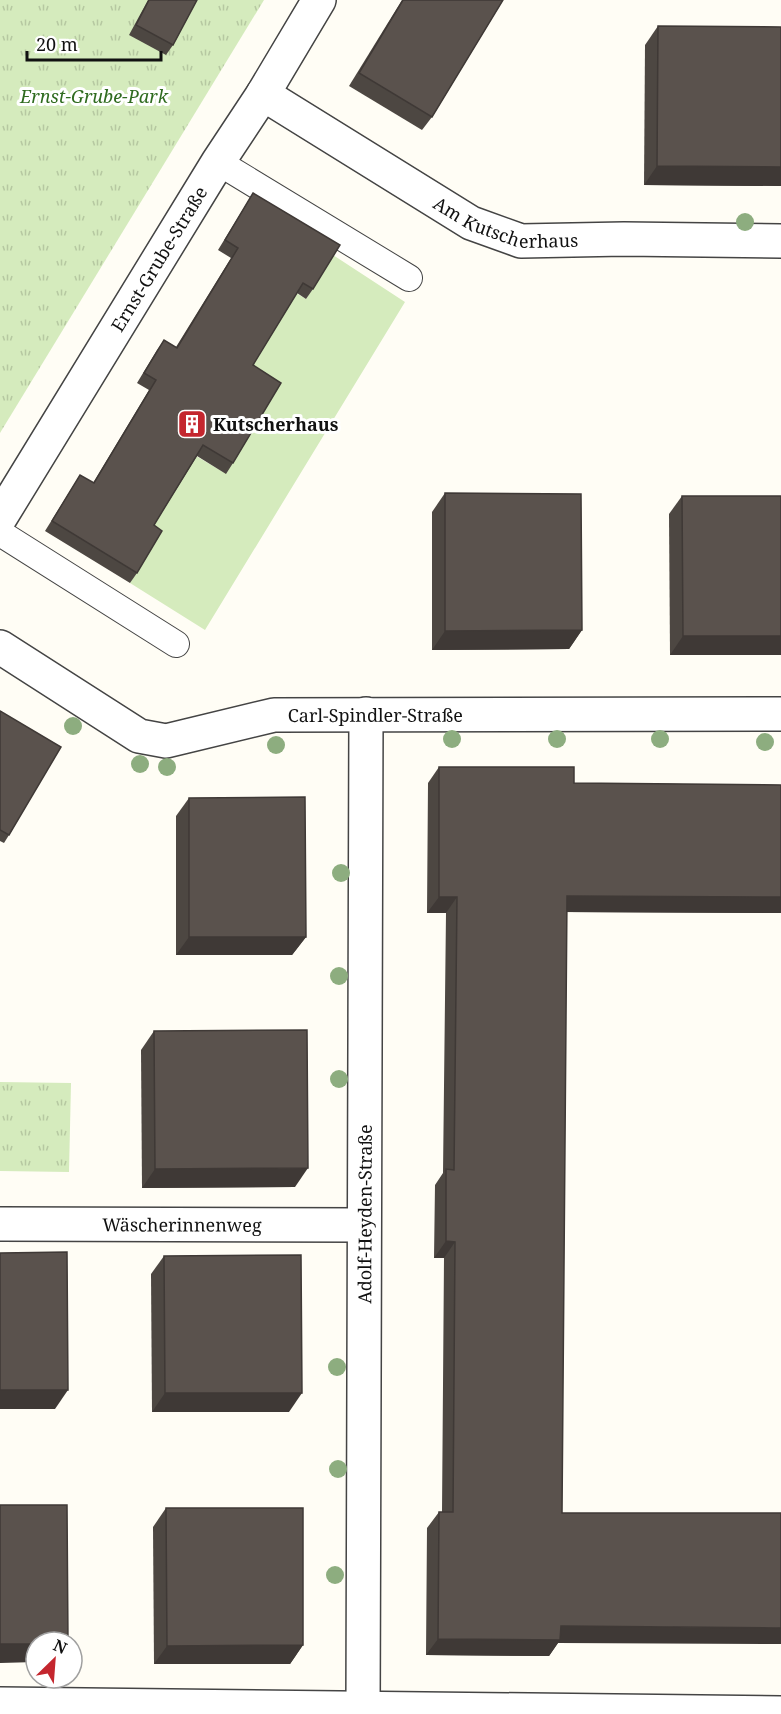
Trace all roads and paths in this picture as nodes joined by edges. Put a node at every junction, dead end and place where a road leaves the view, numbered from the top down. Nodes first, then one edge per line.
1 (319, 0) edge
2 (264, 94) junction
3 (218, 162) junction
4 (781, 241) edge
5 (409, 278) dead end
6 (0, 518) edge
7 (0, 533) edge
8 (176, 644) dead end
9 (0, 647) edge
10 (366, 714) junction
11 (781, 714) edge
12 (0, 1224) edge
13 (363, 1225) junction
14 (0, 1704) edge
15 (363, 1711) edge
16 (781, 1713) edge

1 - 2 street, Ernst-Grube-Straße
2 - 3 street, Ernst-Grube-Straße
2 - 4 street, Am Kutscherhaus
3 - 5 lane
3 - 6 street, Ernst-Grube-Straße
7 - 8 lane
9 - 10 street, Carl-Spindler-Straße
10 - 11 street, Carl-Spindler-Straße
10 - 13 street, Adolf-Heyden-Straße
12 - 13 street, Wäscherinnenweg
13 - 15 street, Adolf-Heyden-Straße
14 - 15 street
15 - 16 street

